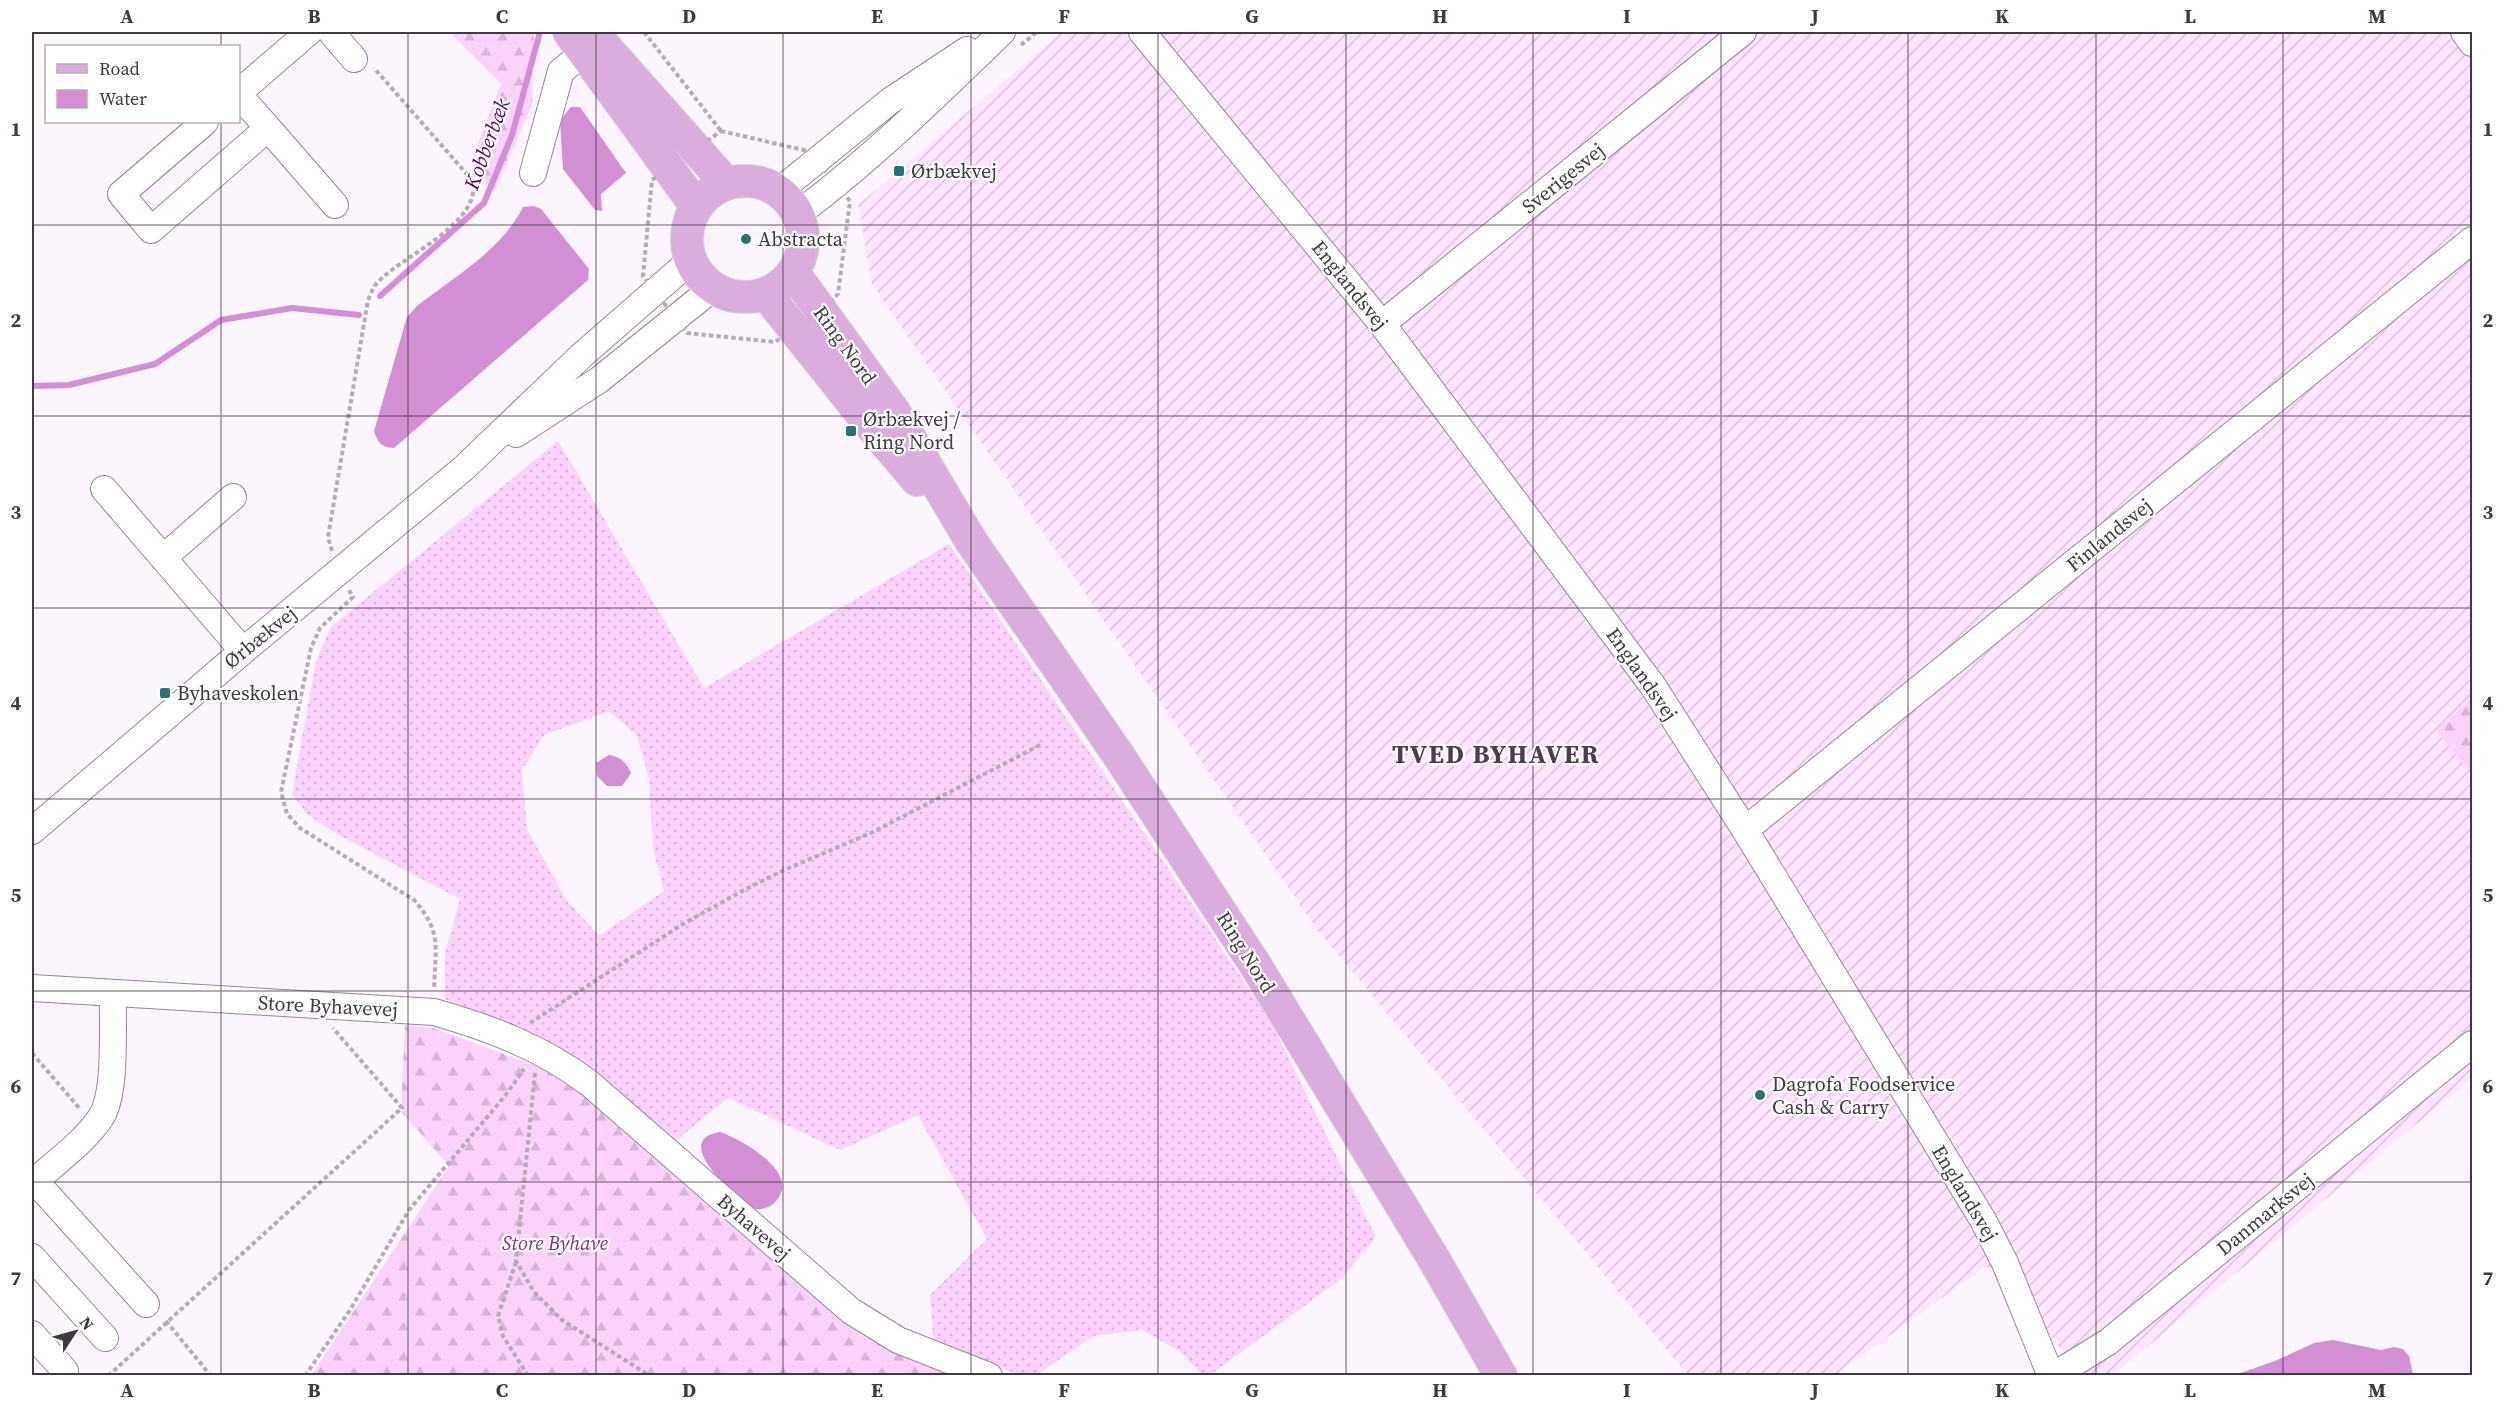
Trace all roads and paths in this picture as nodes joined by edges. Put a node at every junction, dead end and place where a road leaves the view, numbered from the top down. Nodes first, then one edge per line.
1 (309, 32) edge
2 (331, 32) edge
3 (644, 32) edge
4 (994, 32) edge
5 (1002, 32) edge
6 (1142, 32) edge
7 (1743, 32) edge
8 (2464, 32) edge
9 (581, 39) edge
10 (2472, 44) edge
11 (354, 59) dead end
12 (240, 91) edge
13 (240, 95) edge
14 (204, 123) edge
15 (268, 128) junction
16 (722, 131) dead end
17 (533, 173) dead end
18 (726, 183) junction
19 (788, 203) junction
20 (335, 205) dead end
21 (696, 206) junction
22 (2472, 240) edge
23 (690, 261) junction
24 (792, 272) junction
25 (714, 288) junction
26 (766, 294) junction
27 (1382, 324) junction
28 (464, 468) junction
29 (104, 489) dead end
30 (233, 497) dead end
31 (971, 542) junction
32 (163, 558) junction
33 (243, 651) junction
34 (1042, 744) dead end
35 (1745, 830) junction
36 (32, 831) edge
37 (32, 988) edge
38 (113, 993) junction
39 (312, 1005) junction
40 (510, 1037) junction
41 (2472, 1044) edge
42 (537, 1049) junction
43 (32, 1053) edge
44 (83, 1113) dead end
45 (33, 1183) edge
46 (32, 1257) edge
47 (516, 1261) junction
48 (146, 1304) joint
49 (167, 1322) junction
50 (32, 1334) edge
51 (105, 1338) dead end
52 (65, 1371) dead end
53 (108, 1376) edge
54 (211, 1376) edge
55 (305, 1376) edge
56 (528, 1376) edge
57 (650, 1376) edge
58 (989, 1376) edge
59 (1501, 1376) edge
60 (2052, 1376) edge

1 - 12 street
2 - 11 street
3 - 16 path
4 - 19 street
5 - 19 street
6 - 27 street, Englandsvej
7 - 27 street, Sverigesvej
8 - 10 street
9 - 17 street
9 - 18 main road
9 - 21 main road
13 - 15 street
14 - 15 street
15 - 20 street
18 - 19 main road
18 - 21 main road
19 - 24 main road
21 - 23 main road
22 - 35 street, Finlandsvej
23 - 25 main road
23 - 28 street, Ørbækvej
24 - 26 main road
24 - 31 main road, Ring Nord
25 - 26 main road
25 - 28 street, Ørbækvej
26 - 31 main road, Ring Nord
27 - 35 street, Englandsvej
28 - 33 street, Ørbækvej
29 - 32 street
30 - 32 street
31 - 59 main road, Ring Nord
32 - 33 street
33 - 36 street, Ørbækvej
34 - 40 path
35 - 60 street, Englandsvej
37 - 38 street, Store Byhavevej
38 - 39 street, Store Byhavevej
38 - 45 street
39 - 40 street, Store Byhavevej
39 - 49 path
40 - 42 street, Store Byhavevej
41 - 60 street, Danmarksvej
42 - 47 path
42 - 55 path
42 - 58 street, Byhavevej
43 - 44 path
45 - 48 street
46 - 51 street
47 - 56 path
47 - 57 path
48 - 49 path
49 - 53 path
49 - 54 path
50 - 52 street

